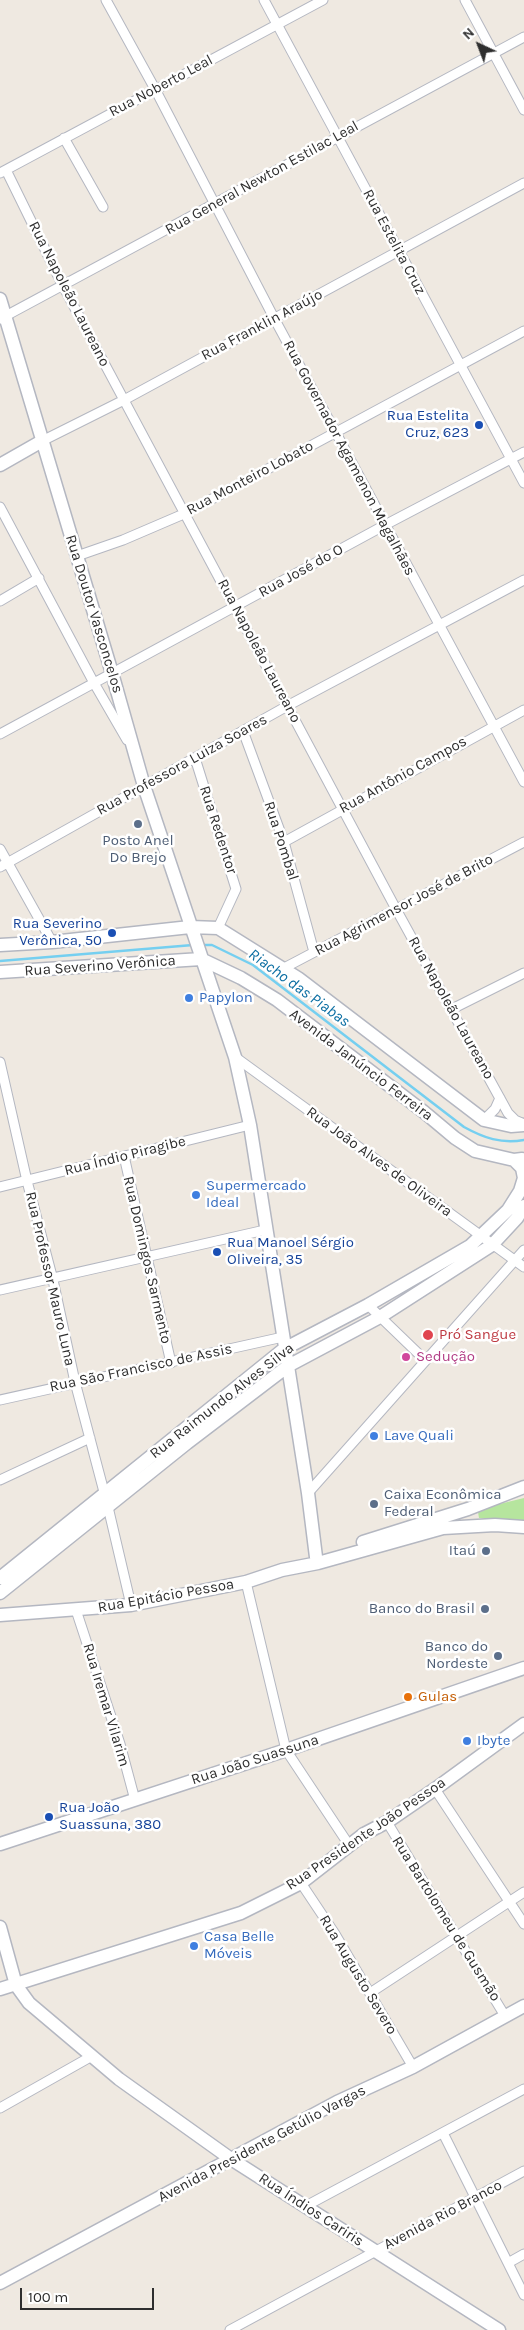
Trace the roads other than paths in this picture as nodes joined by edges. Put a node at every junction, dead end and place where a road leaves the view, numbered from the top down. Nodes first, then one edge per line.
1 (106, 0) edge
2 (264, 0) edge
3 (323, 0) edge
4 (465, 0) edge
5 (278, 24) junction
6 (524, 37) edge
7 (494, 53) junction
8 (155, 89) junction
9 (524, 110) edge
10 (337, 137) junction
11 (64, 138) junction
12 (3, 172) edge
13 (524, 184) edge
14 (215, 204) junction
15 (103, 207) dead end
16 (400, 251) junction
17 (63, 286) junction
18 (0, 299) edge
19 (3, 318) edge
20 (274, 318) junction
21 (524, 331) edge
22 (460, 365) junction
23 (124, 400) junction
24 (336, 432) junction
25 (42, 441) junction
26 (524, 452) edge
27 (510, 459) junction
28 (0, 465) edge
29 (524, 483) edge
30 (0, 507) edge
31 (186, 513) junction
32 (385, 525) junction
33 (77, 556) junction
34 (39, 578) junction
35 (524, 580) edge
36 (0, 601) edge
37 (235, 607) junction
38 (439, 624) junction
39 (112, 673) junction
40 (94, 683) junction
41 (289, 706) junction
42 (524, 710) edge
43 (493, 726) junction
44 (243, 731) junction
45 (0, 734) edge
46 (134, 751) junction
47 (195, 758) junction
48 (524, 782) edge
49 (144, 786) junction
50 (343, 808) junction
51 (284, 842) junction
52 (524, 842) edge
53 (0, 849) edge
54 (4, 865) edge
55 (396, 909) junction
56 (218, 928) junction
57 (191, 931) junction
58 (52, 942) junction
59 (0, 945) edge
60 (314, 952) junction
61 (200, 957) junction
62 (284, 968) junction
63 (0, 972) edge
64 (524, 973) edge
65 (452, 1009) junction
66 (235, 1057) junction
67 (0, 1062) edge
68 (500, 1098) junction
69 (484, 1120) junction
70 (250, 1125) junction
71 (524, 1125) edge
72 (124, 1156) junction
73 (519, 1159) edge
74 (27, 1181) junction
75 (0, 1187) edge
76 (524, 1206) edge
77 (265, 1230) junction
78 (482, 1237) junction
79 (492, 1245) junction
80 (524, 1250) edge
81 (148, 1258) junction
82 (515, 1261) junction
83 (524, 1267) edge
84 (53, 1280) junction
85 (0, 1290) edge
86 (368, 1306) junction
87 (380, 1317) junction
88 (283, 1343) junction
89 (425, 1360) junction
90 (171, 1363) junction
91 (288, 1366) junction
92 (75, 1382) junction
93 (225, 1395) junction
94 (0, 1400) edge
95 (234, 1406) junction
96 (90, 1438) junction
97 (183, 1438) junction
98 (0, 1480) edge
99 (524, 1487) edge
100 (308, 1493) junction
101 (107, 1501) junction
102 (468, 1509) junction
103 (470, 1526) junction
104 (524, 1527) edge
105 (317, 1560) junction
106 (0, 1578) edge
107 (246, 1582) junction
108 (1, 1592) edge
109 (131, 1605) junction
110 (76, 1610) junction
111 (5, 1615) edge
112 (524, 1668) edge
113 (509, 1674) junction
114 (524, 1676) edge
115 (524, 1722) edge
116 (286, 1750) junction
117 (435, 1789) junction
118 (135, 1800) junction
119 (387, 1822) junction
120 (0, 1844) edge
121 (349, 1845) junction
122 (301, 1882) junction
123 (524, 1892) edge
124 (510, 1902) junction
125 (524, 1924) edge
126 (0, 1927) edge
127 (458, 1937) junction
128 (16, 1985) junction
129 (0, 1989) edge
130 (370, 1993) junction
131 (524, 2006) edge
132 (506, 2016) junction
133 (92, 2056) junction
134 (413, 2067) junction
135 (524, 2089) edge
136 (0, 2108) edge
137 (443, 2133) junction
138 (231, 2159) junction
139 (524, 2171) edge
140 (475, 2197) junction
141 (304, 2207) junction
142 (374, 2252) junction
143 (524, 2254) edge
144 (508, 2263) junction
145 (0, 2283) edge
146 (524, 2295) edge
147 (230, 2330) edge
148 (499, 2330) edge

1 - 8 street, Rua Governador Agamenon Magalhães
2 - 5 street, Rua Estelita Cruz
3 - 5 street, Rua Noberto Leal
4 - 7 street
5 - 8 street, Rua Noberto Leal
5 - 10 street, Rua Estelita Cruz
6 - 7 street, Rua General Newton Estilac Leal
7 - 9 street
7 - 10 street, Rua General Newton Estilac Leal
8 - 11 street, Rua Noberto Leal
8 - 14 street, Rua Governador Agamenon Magalhães
10 - 14 street, Rua General Newton Estilac Leal
10 - 16 street, Rua Estelita Cruz
11 - 12 street, Rua Noberto Leal
11 - 15 street
12 - 17 street, Rua Napoleão Laureano
13 - 16 street, Rua Franklin Araújo
14 - 17 street, Rua General Newton Estilac Leal
14 - 20 street, Rua Governador Agamenon Magalhães
16 - 20 street, Rua Franklin Araújo
16 - 22 street, Rua Estelita Cruz
17 - 19 street, Rua General Newton Estilac Leal
17 - 23 street, Rua Napoleão Laureano
18 - 19 main road, Rua Doutor Vasconcelos
19 - 25 main road, Rua Doutor Vasconcelos
20 - 23 street, Rua Franklin Araújo
20 - 24 street, Rua Governador Agamenon Magalhães
21 - 22 street, Rua Monteiro Lobato
22 - 24 street, Rua Monteiro Lobato
22 - 27 street, Rua Estelita Cruz
23 - 25 street, Rua Franklin Araújo
23 - 31 street, Rua Napoleão Laureano
24 - 31 street, Rua Monteiro Lobato
24 - 32 street, Rua Governador Agamenon Magalhães
25 - 28 main road, Rua Franklin Araújo
25 - 33 main road, Rua Doutor Vasconcelos
26 - 27 street, Rua José do O
27 - 29 street, Rua Estelita Cruz
27 - 32 street, Rua José do O
30 - 34 street
31 - 33 street, Rua Monteiro Lobato
31 - 37 street, Rua Napoleão Laureano
32 - 37 street, Rua José do O
32 - 38 street, Rua Governador Agamenon Magalhães
33 - 39 main road, Rua Doutor Vasconcelos
34 - 36 street
34 - 40 street
35 - 38 street, Rua Professora Luiza Soares
37 - 39 street, Rua José do O
37 - 41 street, Rua Napoleão Laureano
38 - 41 street, Rua Professora Luiza Soares
38 - 43 street, Rua Governador Agamenon Magalhães
39 - 40 street, Rua José do O
39 - 46 main road, Rua Doutor Vasconcelos
40 - 45 street, Rua José do O
40 - 46 street
41 - 44 street, Rua Professora Luiza Soares
41 - 50 street, Rua Napoleão Laureano
42 - 43 street, Rua Antônio Campos
43 - 48 street, Rua Governador Agamenon Magalhães
43 - 50 street, Rua Antônio Campos
44 - 47 street, Rua Professora Luiza Soares
44 - 51 street, Rua Pombal
46 - 49 main road, Rua Doutor Vasconcelos
47 - 49 street, Rua Professora Luiza Soares
47 - 56 street, Rua Redentor
49 - 54 street, Rua Professora Luiza Soares
49 - 57 main road, Rua Doutor Vasconcelos
50 - 51 street, Rua Antônio Campos
50 - 55 street, Rua Napoleão Laureano
51 - 60 street, Rua Pombal
52 - 55 street, Rua Agrimensor José de Brito
53 - 54 street
54 - 58 street
55 - 60 street, Rua Agrimensor José de Brito
55 - 65 street, Rua Napoleão Laureano
56 - 57 main road
56 - 62 main road, Avenida Janúncio Ferreira
57 - 58 main road, Rua Severino Verônica
57 - 61 main road, Rua Doutor Vasconcelos
58 - 59 main road, Rua Severino Verônica
60 - 62 street, Rua Agrimensor José de Brito
61 - 63 main road, Rua Severino Verônica
61 - 66 main road, Rua Doutor Vasconcelos
61 - 73 main road, Avenida Janúncio Ferreira
62 - 69 main road, Avenida Janúncio Ferreira
64 - 65 street
65 - 68 street, Rua Napoleão Laureano
66 - 70 main road, Rua Doutor Vasconcelos
66 - 78 street, Rua João Alves de Oliveira
67 - 74 street, Rua Professor Mauro Luna
68 - 69 street
68 - 71 street, Rua Napoleão Laureano
69 - 71 main road, Avenida Janúncio Ferreira
70 - 72 street, Rua Índio Piragibe
70 - 77 main road, Rua Doutor Vasconcelos
72 - 74 street, Rua Índio Piragibe
72 - 81 street, Rua Domingos Sarmento
73 - 78 main road, Rua Raimundo Alves Silva
74 - 75 street, Rua Índio Piragibe
74 - 84 street, Rua Professor Mauro Luna
76 - 79 main road, Rua Raimundo Alves Silva
77 - 81 street
77 - 88 main road, Rua Doutor Vasconcelos
78 - 79 street, Rua João Alves de Oliveira
78 - 86 main road, Rua Raimundo Alves Silva
79 - 82 street, Rua João Alves de Oliveira
79 - 87 main road, Rua Raimundo Alves Silva
80 - 82 street
81 - 84 street
81 - 90 street, Rua Domingos Sarmento
82 - 83 street, Rua João Alves de Oliveira
82 - 89 street
84 - 85 street
84 - 92 street, Rua Professor Mauro Luna
86 - 87 street
86 - 88 main road, Rua Raimundo Alves Silva
87 - 89 street
87 - 91 main road, Rua Raimundo Alves Silva
88 - 90 street, Rua São Francisco de Assis
88 - 91 main road, Rua Doutor Vasconcelos
88 - 93 main road, Rua Raimundo Alves Silva
89 - 100 street
90 - 92 street, Rua São Francisco de Assis
91 - 95 main road, Rua Raimundo Alves Silva
91 - 100 main road, Rua Doutor Vasconcelos
92 - 94 street, Rua São Francisco de Assis
92 - 96 street, Rua Professor Mauro Luna
93 - 95 street
93 - 97 main road, Rua Raimundo Alves Silva
95 - 97 main road, Rua Raimundo Alves Silva
96 - 98 street
96 - 101 street, Rua Professor Mauro Luna
97 - 101 main road, Rua Raimundo Alves Silva
99 - 102 main road
100 - 105 main road, Rua Doutor Vasconcelos
101 - 106 main road, Rua Raimundo Alves Silva
101 - 108 main road, Rua Raimundo Alves Silva
101 - 109 street, Rua Professor Mauro Luna
102 - 103 main road
102 - 105 main road
103 - 104 main road
103 - 105 main road
105 - 107 main road, Rua Epitácio Pessoa
107 - 109 main road, Rua Epitácio Pessoa
107 - 116 street
108 - 111 main road
109 - 110 main road, Rua Epitácio Pessoa
110 - 111 main road, Rua Epitácio Pessoa
110 - 118 street, Rua Iremar Vilarim
112 - 113 main road, Rua João Suassuna
113 - 114 main road, Rua João Suassuna
113 - 116 main road, Rua João Suassuna
115 - 117 main road, Rua Presidente João Pessoa
116 - 118 main road, Rua João Suassuna
116 - 121 street
117 - 119 main road, Rua Presidente João Pessoa
117 - 124 street
118 - 120 main road, Rua João Suassuna
119 - 121 main road, Rua Presidente João Pessoa
119 - 127 street, Rua Bartolomeu de Gusmão
121 - 122 main road, Rua Presidente João Pessoa
122 - 128 main road, Rua Presidente João Pessoa
122 - 130 street, Rua Augusto Severo
123 - 124 street
124 - 125 street
124 - 127 street
126 - 128 main road
127 - 130 street
127 - 132 street, Rua Bartolomeu de Gusmão
128 - 129 main road, Rua Presidente João Pessoa
128 - 133 main road, Rua Índios Cariris
130 - 134 street, Rua Augusto Severo
131 - 132 main road, Avenida Presidente Getúlio Vargas
132 - 134 main road, Avenida Presidente Getúlio Vargas
133 - 136 street
133 - 138 main road, Rua Índios Cariris
134 - 138 main road, Avenida Presidente Getúlio Vargas
135 - 137 street
137 - 140 street
137 - 141 street
138 - 141 main road, Rua Índios Cariris
138 - 145 main road, Avenida Presidente Getúlio Vargas
139 - 140 street, Avenida Rio Branco
140 - 142 street, Avenida Rio Branco
140 - 144 street
141 - 142 main road, Rua Índios Cariris
142 - 147 street, Avenida Rio Branco
142 - 148 main road, Rua Índios Cariris
143 - 144 street
144 - 146 street

